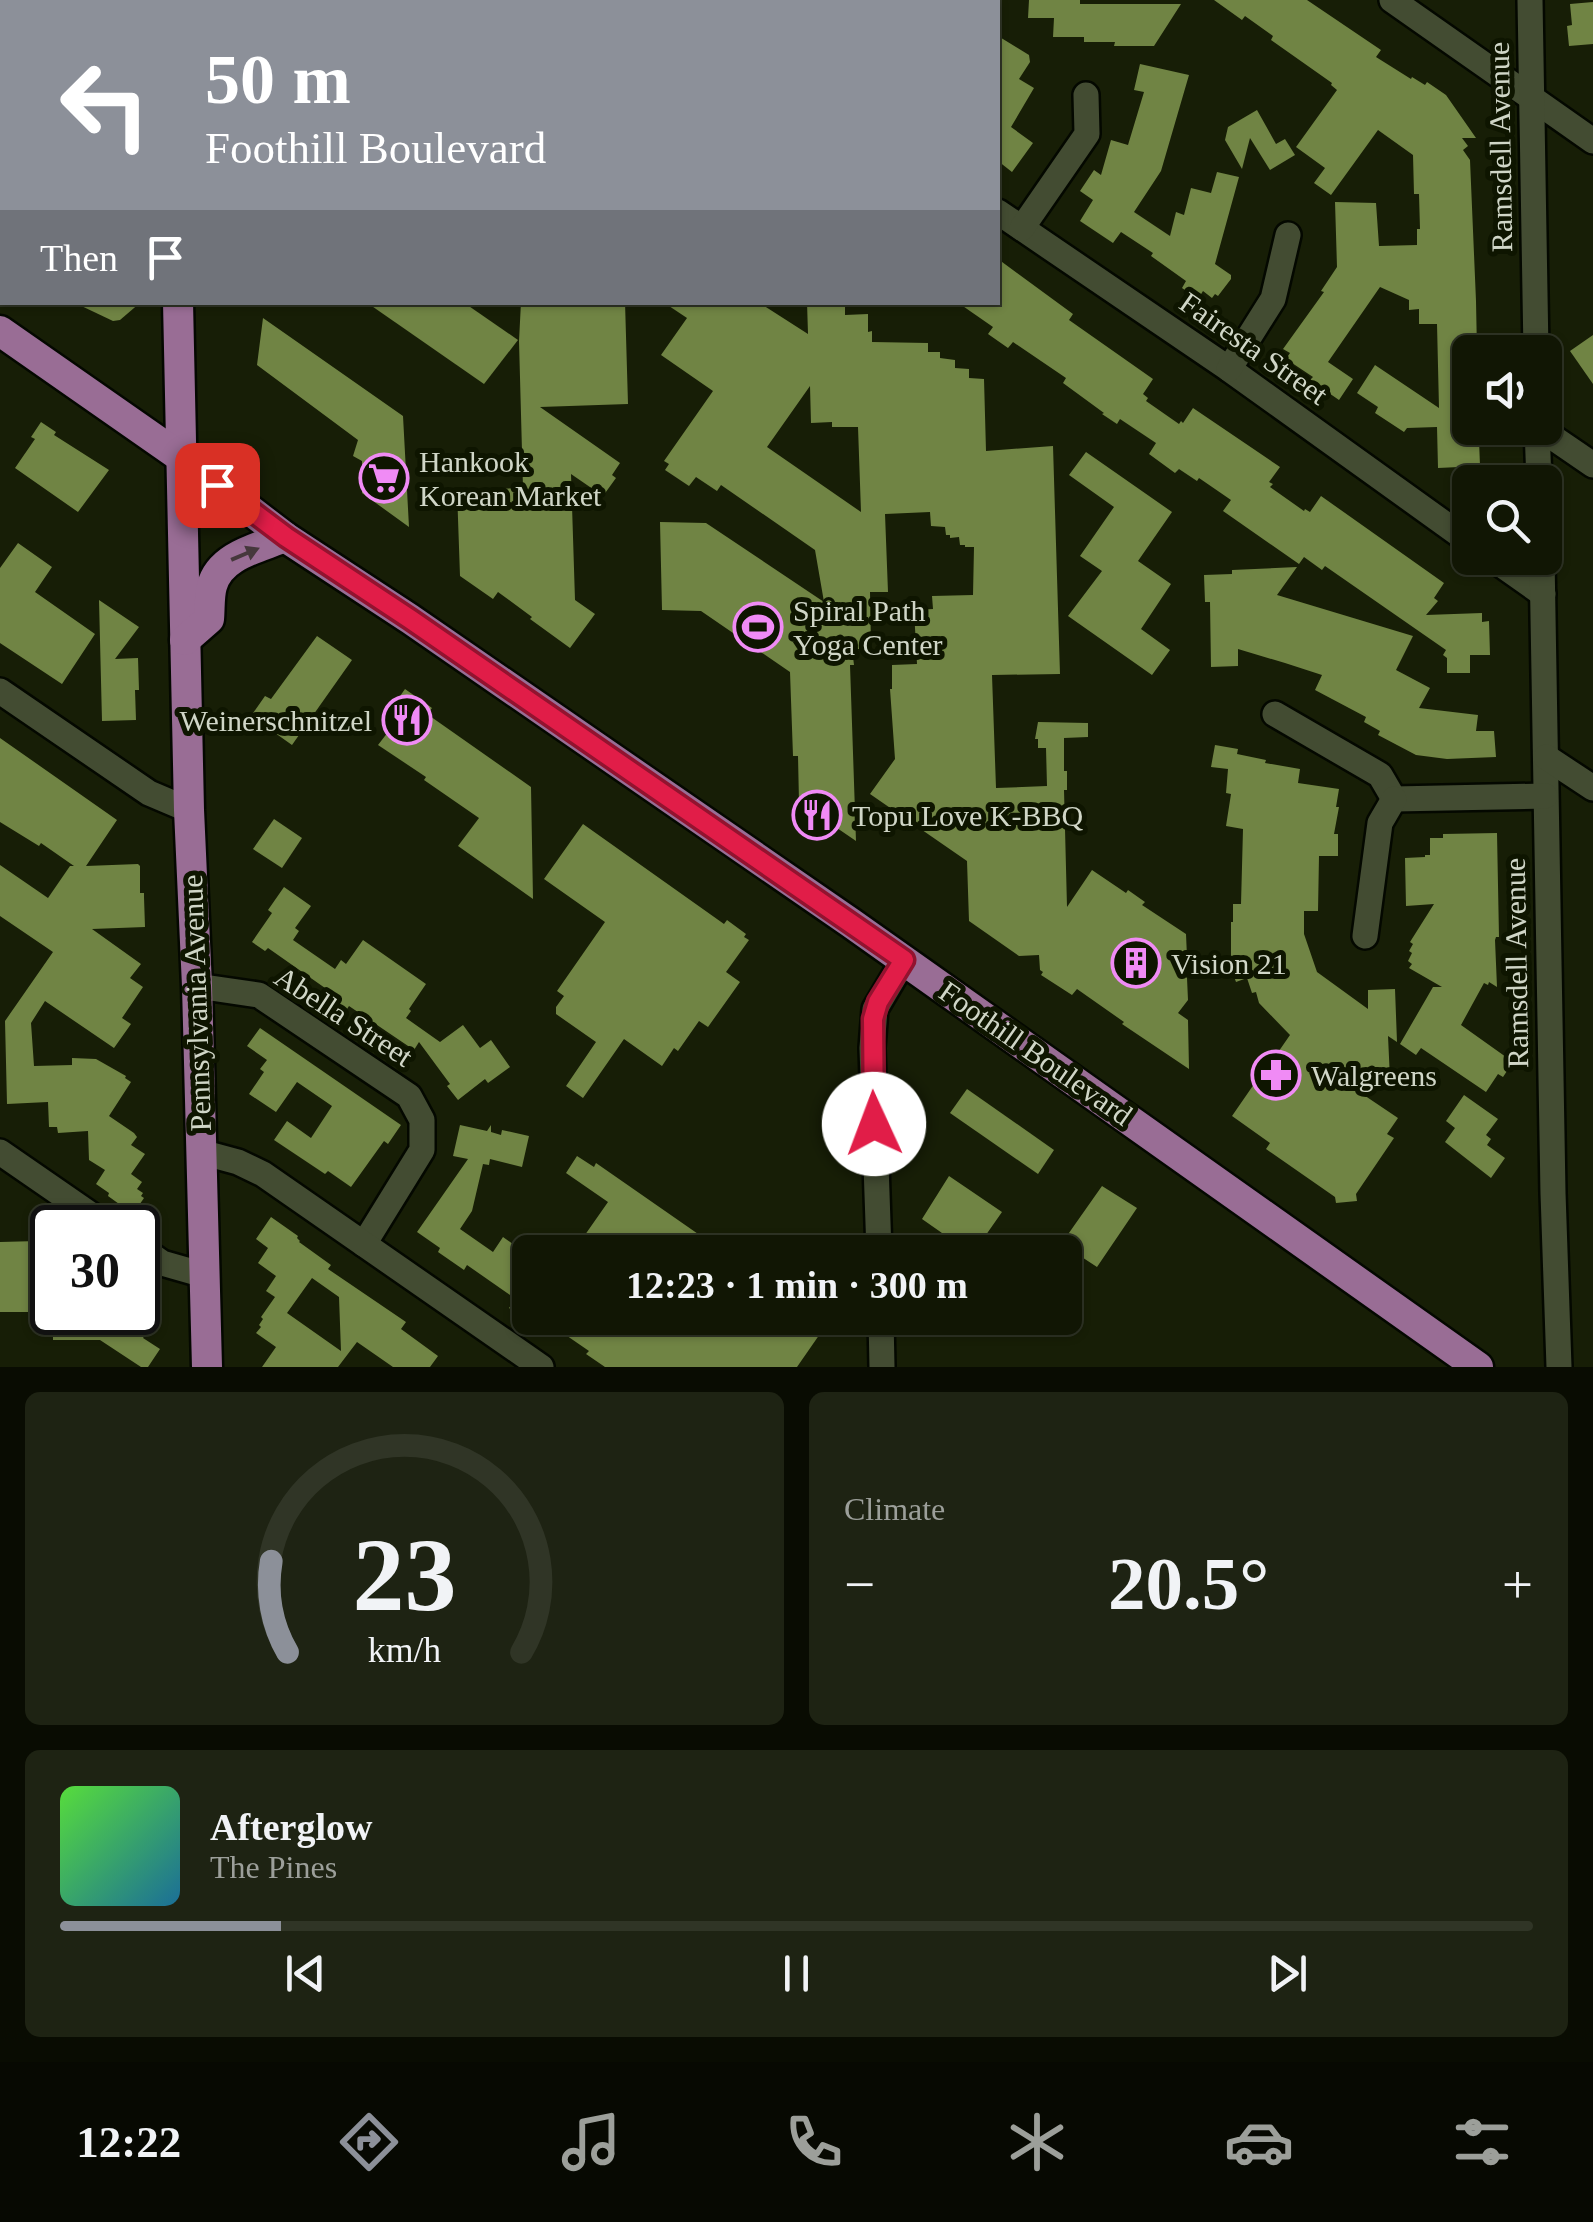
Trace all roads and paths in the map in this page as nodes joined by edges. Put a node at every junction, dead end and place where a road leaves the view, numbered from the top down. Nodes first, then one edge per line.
1 (1392, 0) edge
2 (1530, 0) edge
3 (1086, 95) dead end
4 (1531, 98) junction
5 (1593, 141) edge
6 (1000, 213) edge
7 (1022, 228) junction
8 (1288, 236) dead end
9 (178, 305) edge
10 (0, 332) edge
11 (1536, 335) edge
12 (1230, 369) junction
13 (1562, 444) edge
14 (182, 458) junction
15 (1593, 465) edge
16 (1452, 529) edge
17 (286, 537) junction
18 (1516, 575) edge
19 (1542, 575) edge
20 (1543, 594) junction
21 (186, 640) junction
22 (0, 691) edge
23 (1275, 714) dead end
24 (1546, 757) junction
25 (1593, 788) edge
26 (1545, 796) junction
27 (1394, 798) junction
28 (189, 810) junction
29 (1365, 936) dead end
30 (904, 960) junction
31 (197, 986) junction
32 (0, 1152) edge
33 (200, 1152) junction
34 (77, 1205) edge
35 (878, 1235) edge
36 (364, 1244) junction
37 (160, 1262) edge
38 (204, 1275) junction
39 (881, 1335) edge
40 (207, 1367) edge
41 (541, 1367) edge
42 (882, 1367) edge
43 (1478, 1367) edge
44 (1560, 1367) edge

1 - 4 street
2 - 4 street, Ramsdell Avenue
3 - 7 street
4 - 5 street
4 - 11 street, Ramsdell Avenue
6 - 7 street, Fairesta Street
7 - 12 street, Fairesta Street
8 - 12 street
9 - 14 main road, Pennsylvania Avenue
10 - 14 main road, Foothill Boulevard
12 - 16 street, Fairesta Street
13 - 15 street
14 - 17 main road, Foothill Boulevard
14 - 21 main road, Pennsylvania Avenue
21 -> 17 main road
17 - 30 main road, Foothill Boulevard
18 - 20 street
19 - 20 street, Ramsdell Avenue
20 - 24 street, Ramsdell Avenue
21 - 28 main road, Pennsylvania Avenue
22 - 28 street
23 - 27 street
24 - 25 street
24 - 26 street, Ramsdell Avenue
26 - 27 street
26 - 44 street, Ramsdell Avenue
27 - 29 street
28 - 31 main road, Pennsylvania Avenue
30 - 35 street
30 - 43 main road, Foothill Boulevard
31 - 33 main road, Pennsylvania Avenue
31 - 36 street, Abella Street
32 - 34 street
33 - 36 street
33 - 38 main road, Pennsylvania Avenue
36 - 41 street
37 - 38 street
38 - 40 main road, Pennsylvania Avenue
39 - 42 street

